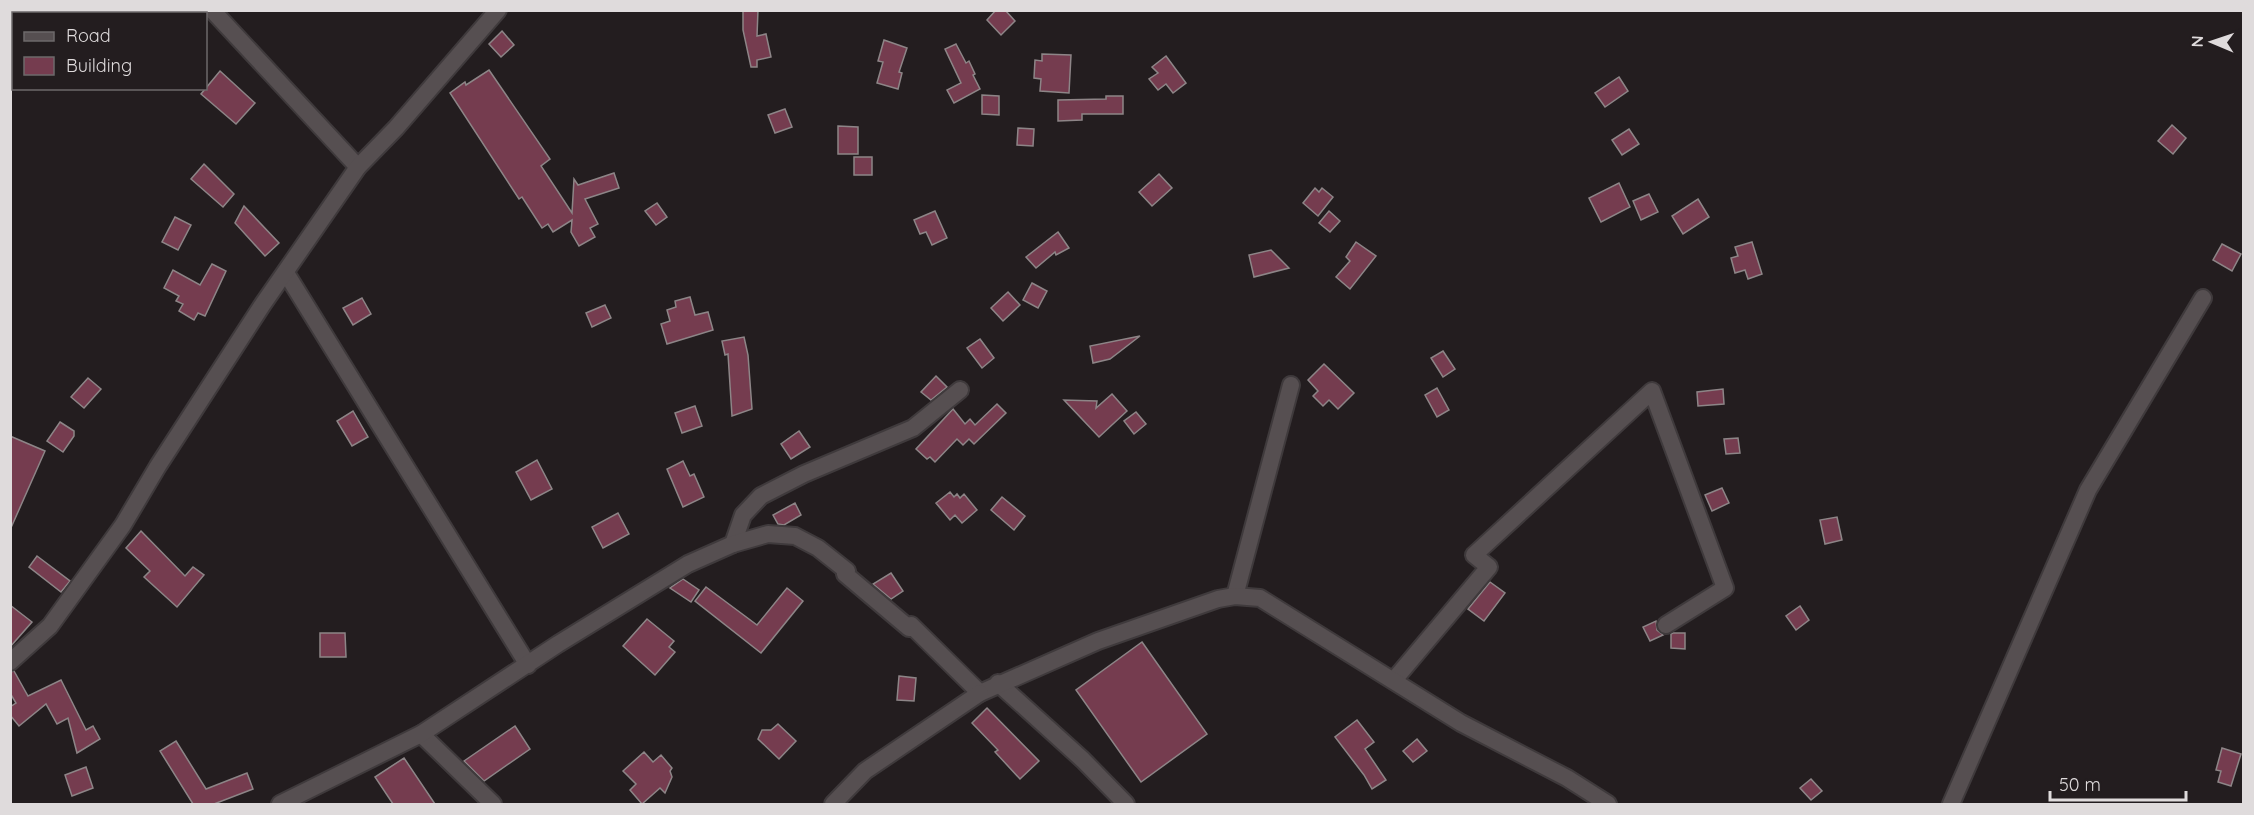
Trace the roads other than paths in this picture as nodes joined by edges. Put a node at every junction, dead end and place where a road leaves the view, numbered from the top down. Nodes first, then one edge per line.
1 (212, 10) edge
2 (498, 10) edge
3 (358, 167) junction
4 (286, 273) junction
5 (2203, 298) dead end
6 (1291, 385) dead end
7 (960, 390) dead end
8 (733, 544) junction
9 (1235, 596) junction
10 (1666, 625) dead end
11 (10, 663) edge
12 (528, 665) junction
13 (1394, 680) junction
14 (998, 683) junction
15 (980, 693) junction
16 (421, 734) junction
17 (280, 804) edge
18 (493, 804) edge
19 (833, 804) edge
20 (1126, 804) edge
21 (1608, 804) edge
22 (1951, 804) edge

1 - 3 street
2 - 3 street
3 - 4 street
4 - 11 street
4 - 12 street
5 - 22 street
6 - 9 street
7 - 8 street
8 - 12 street
8 - 15 street
9 - 13 street
9 - 14 street
10 - 13 street
12 - 16 street
13 - 21 street
14 - 15 street
14 - 20 street
15 - 19 street
16 - 17 street
16 - 18 street

